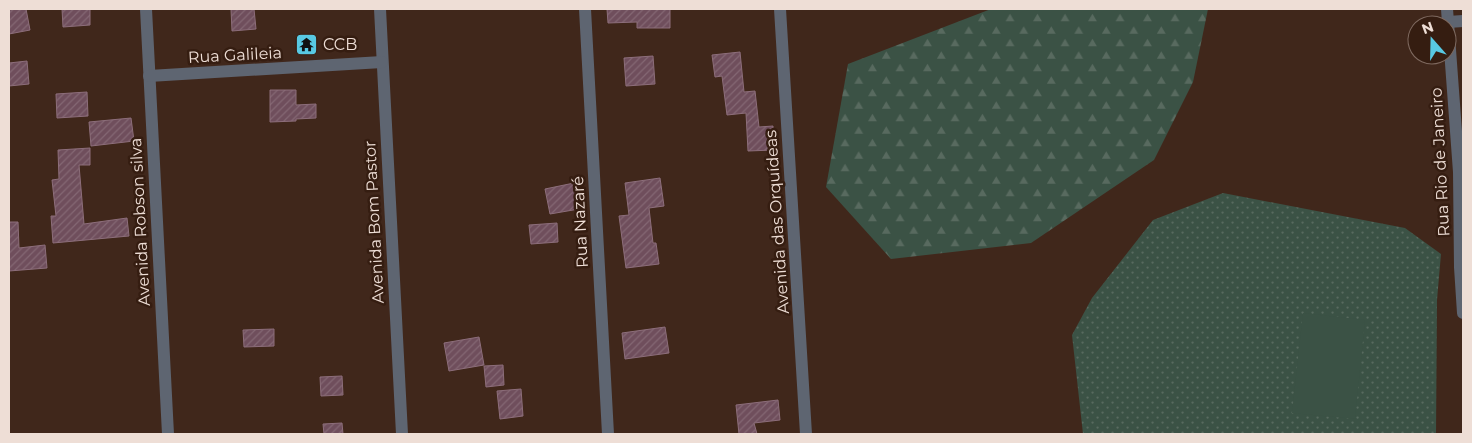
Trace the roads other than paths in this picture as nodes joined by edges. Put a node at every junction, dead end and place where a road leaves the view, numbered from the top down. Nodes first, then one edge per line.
1 (146, 9) edge
2 (380, 9) edge
3 (585, 9) edge
4 (780, 9) edge
5 (382, 62) junction
6 (1452, 65) edge
7 (149, 76) junction
8 (1461, 172) edge
9 (1463, 313) edge
10 (168, 434) edge
11 (402, 434) edge
12 (608, 434) edge
13 (806, 434) edge

1 - 7 street, Avenida Robson silva
2 - 5 street, Avenida Bom Pastor
3 - 12 street, Rua Nazaré
4 - 13 street, Avenida das Orquídeas
5 - 7 street, Rua Galileia
5 - 11 street, Avenida Bom Pastor
6 - 8 street, Rua Rio de Janeiro
7 - 10 street, Avenida Robson silva
8 - 9 street, Rua Rio de Janeiro

